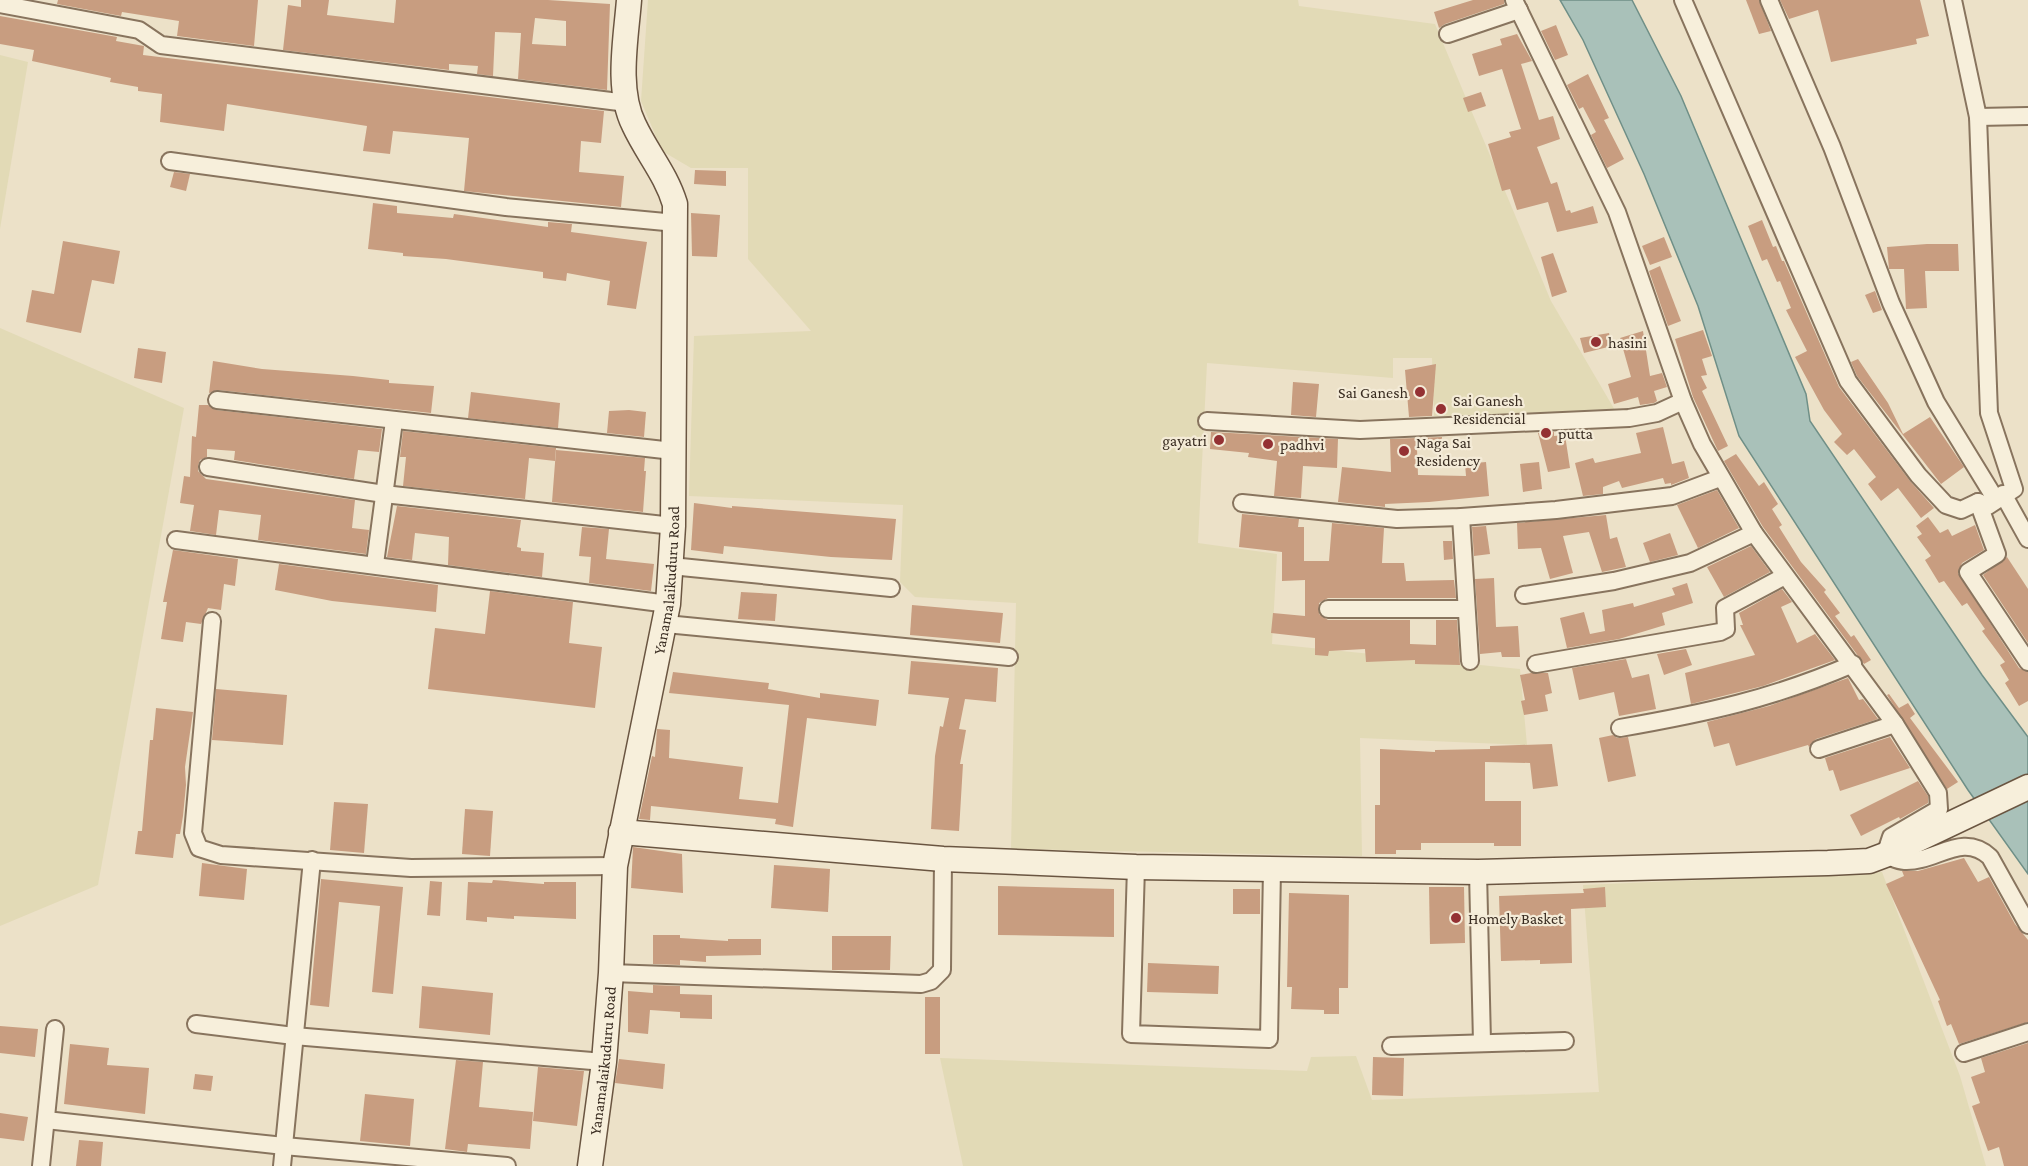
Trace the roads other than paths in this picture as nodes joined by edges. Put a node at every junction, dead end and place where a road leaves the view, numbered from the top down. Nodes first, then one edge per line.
1 (628, 0) edge
2 (1683, 0) edge
3 (1769, 0) edge
4 (1953, 0) edge
5 (0, 4) edge
6 (1517, 5) edge
7 (1448, 34) dead end
8 (627, 103) junction
9 (2028, 116) edge
10 (1978, 117) junction
11 (170, 161) dead end
12 (676, 223) junction
13 (217, 400) dead end
14 (1683, 401) junction
15 (394, 421) junction
16 (1207, 421) dead end
17 (673, 451) junction
18 (208, 467) dead end
19 (1720, 478) junction
20 (2010, 492) edge
21 (384, 494) junction
22 (1977, 502) junction
23 (1242, 503) dead end
24 (1461, 517) junction
25 (673, 526) junction
26 (1754, 533) junction
27 (2028, 539) edge
28 (176, 540) dead end
29 (375, 564) junction
30 (671, 566) junction
31 (1785, 576) junction
32 (891, 588) dead end
33 (1524, 595) dead end
34 (1328, 609) dead end
35 (1466, 609) junction
36 (668, 614) junction
37 (212, 621) dead end
38 (1009, 657) dead end
39 (1470, 661) dead end
40 (2028, 662) edge
41 (1536, 664) dead end
42 (1853, 664) junction
43 (1895, 724) junction
44 (1620, 728) dead end
45 (1819, 749) dead end
46 (2028, 787) edge
47 (621, 832) junction
48 (1885, 855) junction
49 (943, 859) junction
50 (312, 861) junction
51 (615, 866) junction
52 (1136, 867) junction
53 (1272, 869) junction
54 (1478, 872) junction
55 (2028, 925) edge
56 (611, 973) junction
57 (196, 1024) dead end
58 (55, 1029) dead end
59 (2028, 1032) edge
60 (294, 1036) junction
61 (1565, 1041) dead end
62 (1482, 1042) junction
63 (1390, 1046) dead end
64 (1964, 1053) dead end
65 (604, 1062) junction
66 (46, 1120) junction
67 (284, 1146) junction
68 (41, 1166) edge
69 (282, 1166) edge
70 (507, 1166) edge
71 (590, 1166) edge

1 - 8 street, Yanamalaikuduru Road
2 - 22 street
3 - 20 street
4 - 10 street
5 - 8 street
6 - 7 street
6 - 14 street
8 - 12 street, Yanamalaikuduru Road
9 - 10 street
10 - 20 street
11 - 12 street
12 - 17 street, Yanamalaikuduru Road
13 - 15 street
14 - 16 street
14 - 19 street
15 - 17 street
15 - 21 street
17 - 25 street, Yanamalaikuduru Road
18 - 21 street
19 - 24 street
19 - 26 street
20 - 22 street
20 - 27 street
21 - 25 street
21 - 29 street
22 - 40 street
23 - 24 street
24 - 35 street
25 - 30 street, Yanamalaikuduru Road
26 - 31 street
26 - 33 street
28 - 29 street
29 - 36 street
30 - 32 street
30 - 36 street, Yanamalaikuduru Road
31 - 41 street
31 - 42 street
34 - 35 street
35 - 39 street
36 - 38 street
36 - 47 street, Yanamalaikuduru Road
37 - 50 street
42 - 43 street
42 - 44 street
43 - 45 street
43 - 48 street
46 - 48 street
47 - 49 street
47 - 51 street, Yanamalaikuduru Road
48 - 54 street
48 - 55 street
49 - 52 street
49 - 56 street
50 - 51 street
50 - 60 street
51 - 56 street, Yanamalaikuduru Road
52 - 53 street
52 - 53 street
53 - 54 street
54 - 62 street
56 - 65 street, Yanamalaikuduru Road
57 - 60 street
58 - 66 street
59 - 64 street
60 - 65 street
60 - 67 street
61 - 62 street
62 - 63 street
65 - 71 street, Yanamalaikuduru Road
66 - 67 street
66 - 68 street
67 - 69 street
67 - 70 street

